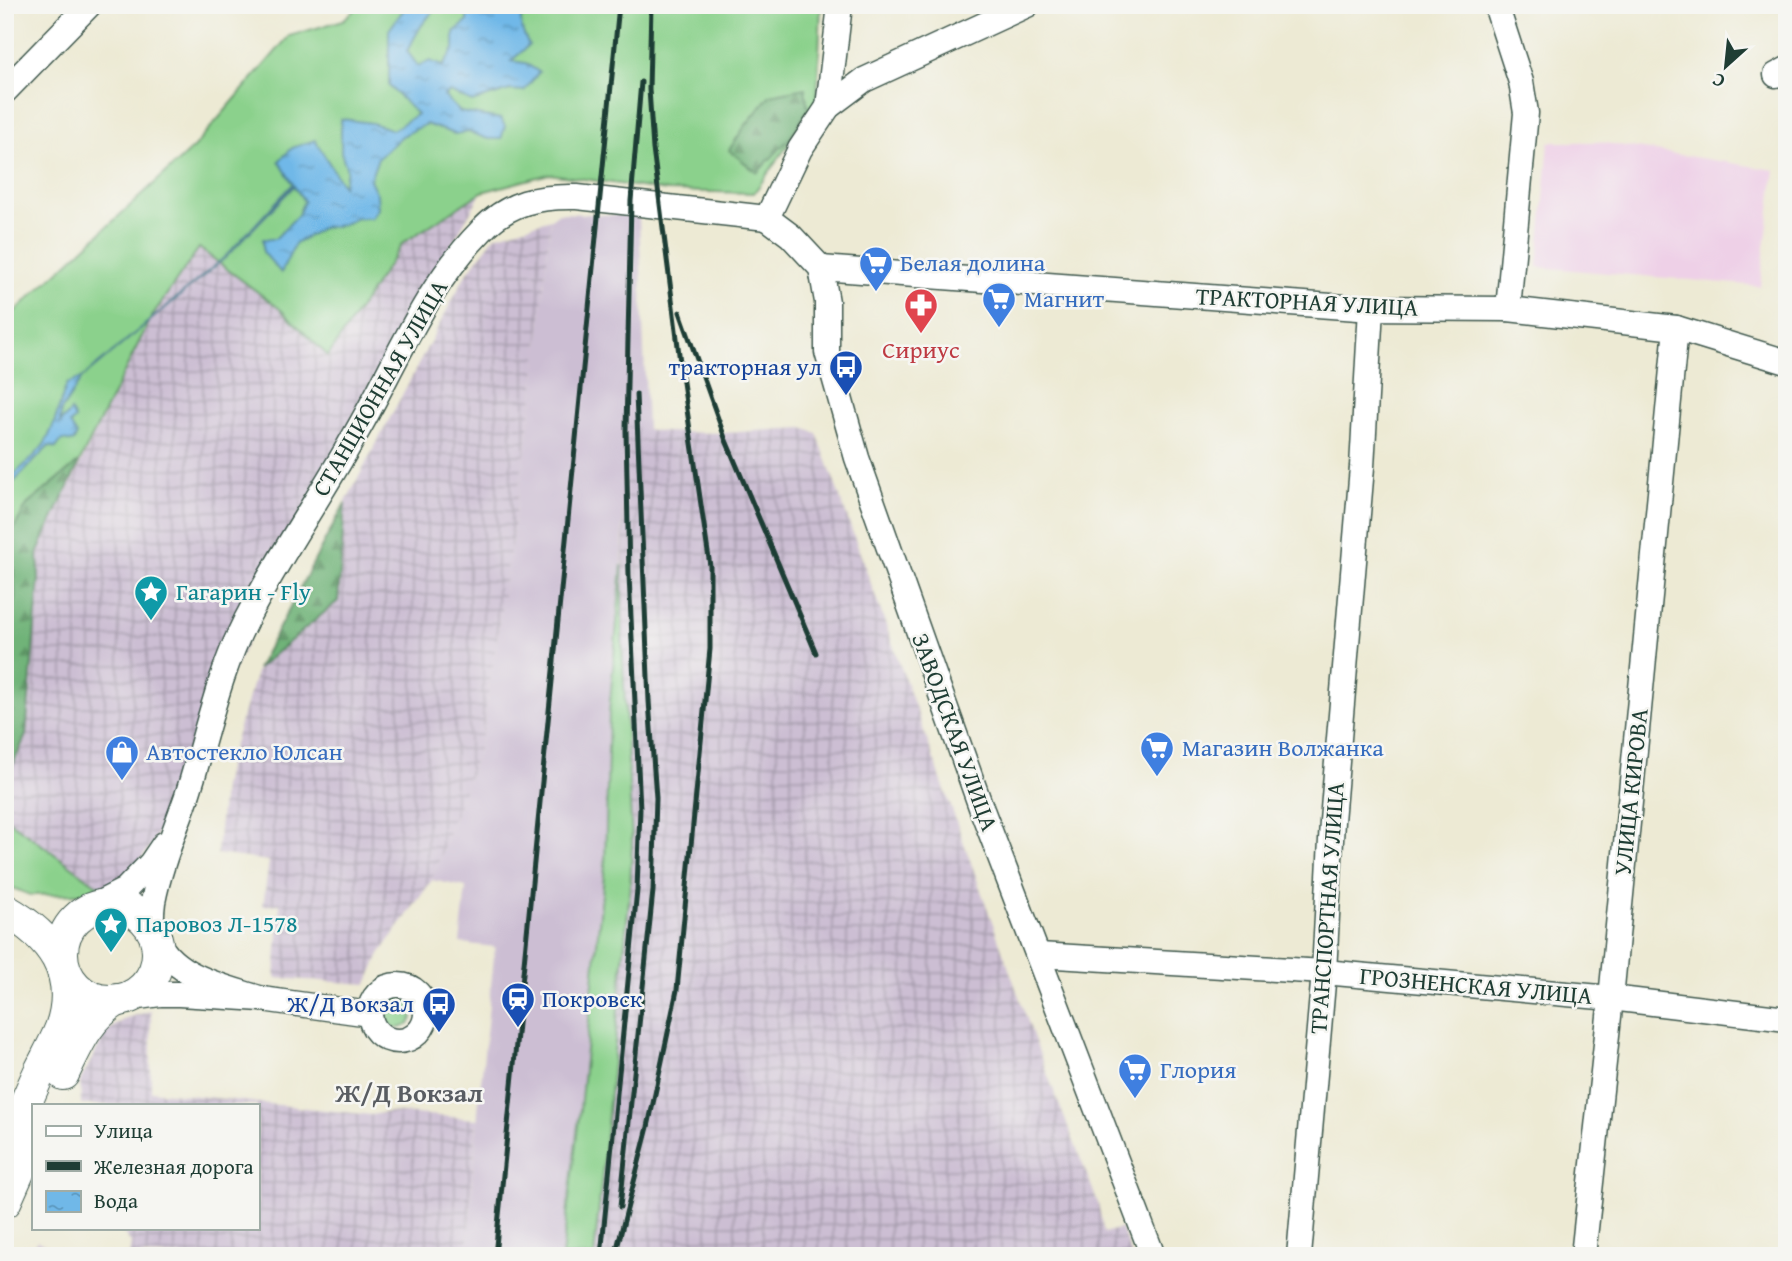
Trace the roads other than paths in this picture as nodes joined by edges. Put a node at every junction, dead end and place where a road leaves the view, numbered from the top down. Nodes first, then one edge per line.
1 (89, 5) edge
2 (840, 5) edge
3 (1027, 5) edge
4 (1496, 5) edge
5 (5, 91) edge
6 (828, 107) junction
7 (767, 218) junction
8 (821, 268) junction
9 (1371, 308) junction
10 (1508, 309) junction
11 (1676, 328) junction
12 (1787, 362) edge
13 (176, 826) junction
14 (5, 902) edge
15 (90, 908) junction
16 (5, 910) edge
17 (153, 932) junction
18 (1039, 956) junction
19 (65, 972) junction
20 (1324, 972) junction
21 (1611, 998) junction
22 (262, 999) junction
23 (117, 1000) junction
24 (370, 1014) dead end
25 (1787, 1020) edge
26 (48, 1104) edge
27 (32, 1141) edge
28 (5, 1150) edge
29 (5, 1202) edge
30 (1153, 1256) edge
31 (1299, 1256) edge
32 (1583, 1256) edge

1 - 5 street
2 - 6 street
3 - 6 street
4 - 10 street
6 - 7 street
7 - 8 street
7 - 13 street, СТАНЦИОННАЯ УЛИЦА
8 - 9 street, ТРАКТОРНАЯ УЛИЦА
8 - 18 street, ЗАВОДСКАЯ УЛИЦА
9 - 10 street, ТРАКТОРНАЯ УЛИЦА
9 - 20 street, ТРАНСПОРТНАЯ УЛИЦА
10 - 11 street, ТРАКТОРНАЯ УЛИЦА
11 - 12 street, ТРАКТОРНАЯ УЛИЦА
11 - 21 street, УЛИЦА КИРОВА
13 - 15 street, СТАНЦИОННАЯ УЛИЦА
13 - 17 street, СТАНЦИОННАЯ УЛИЦА
14 - 15 main road
15 - 17 main road
15 - 19 main road
16 - 19 main road
17 - 22 street
17 - 23 main road
18 - 20 street, ГРОЗНЕНСКАЯ УЛИЦА
18 - 30 street, ЗАВОДСКАЯ УЛИЦА
19 - 23 main road
19 - 28 main road
20 - 21 street, ГРОЗНЕНСКАЯ УЛИЦА
20 - 31 street, ТРАНСПОРТНАЯ УЛИЦА
21 - 25 street, ГРОЗНЕНСКАЯ УЛИЦА
21 - 32 street, УЛИЦА КИРОВА
22 - 23 street
22 - 24 street
23 - 26 main road
27 - 29 main road

